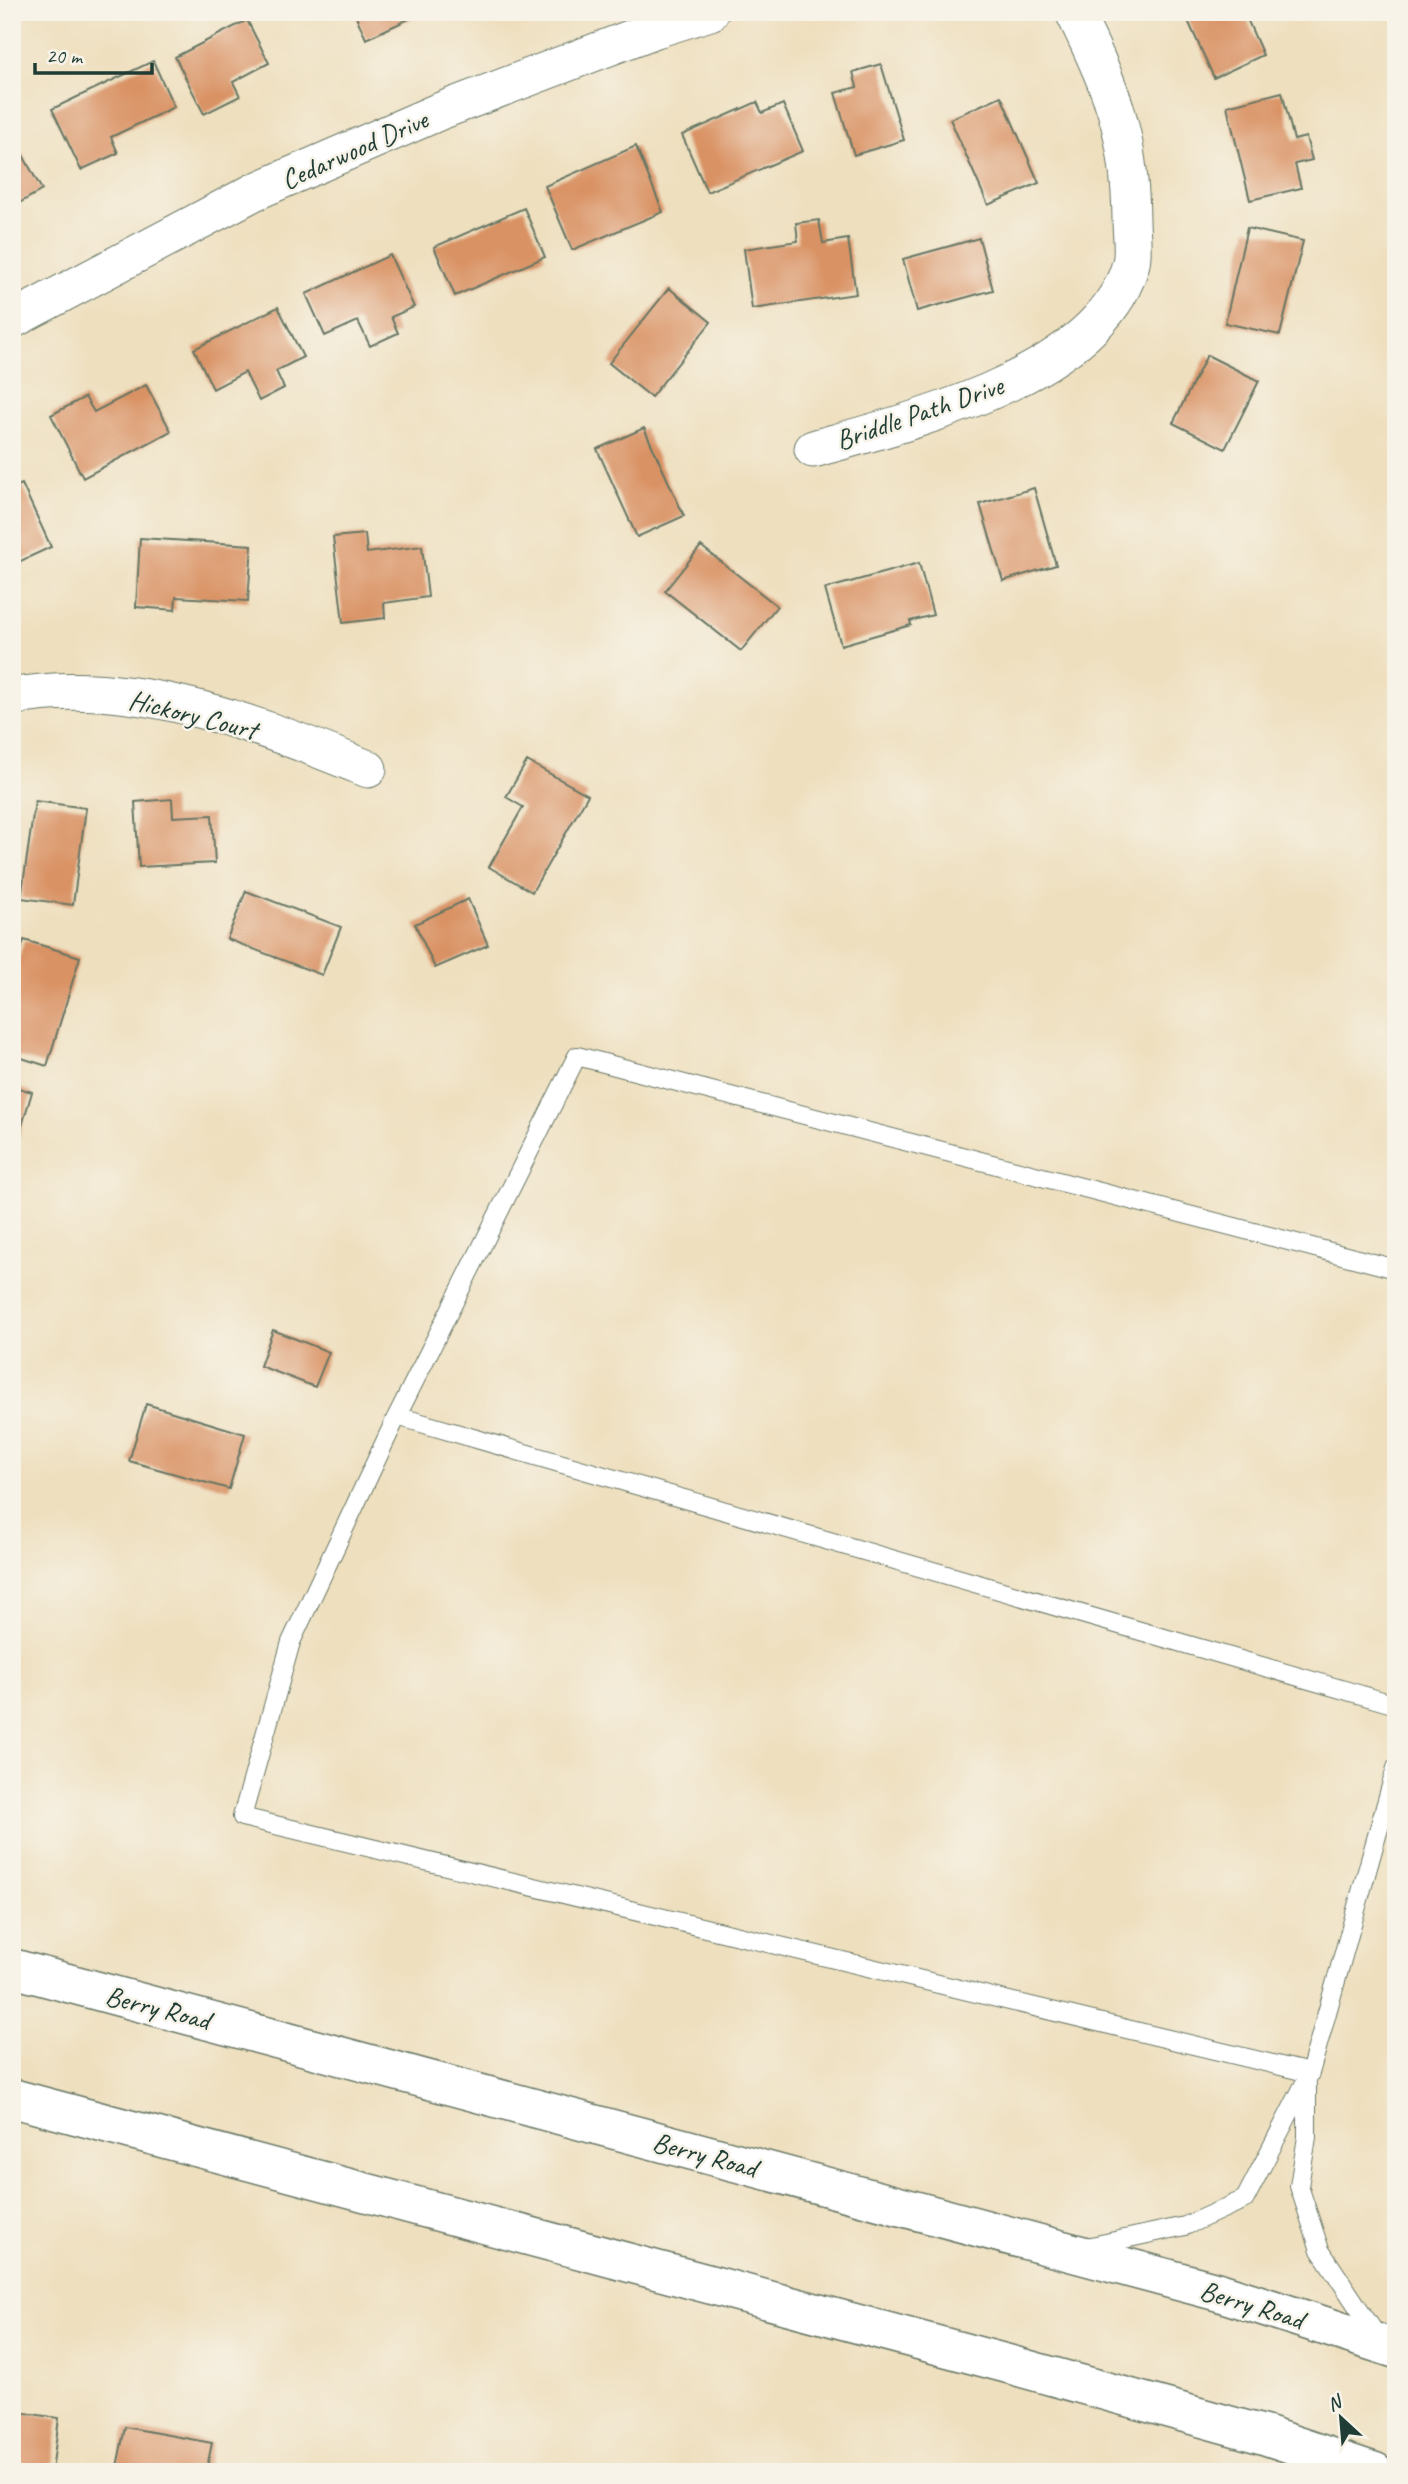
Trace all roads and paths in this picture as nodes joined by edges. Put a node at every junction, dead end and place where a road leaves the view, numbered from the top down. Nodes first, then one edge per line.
1 (710, 12) edge
2 (1074, 12) edge
3 (12, 320) edge
4 (813, 449) dead end
5 (12, 697) edge
6 (368, 769) dead end
7 (1396, 1269) edge
8 (397, 1416) junction
9 (1396, 1705) edge
10 (1396, 1768) edge
11 (12, 1968) edge
12 (1309, 2078) junction
13 (12, 2098) edge
14 (1067, 2251) junction
15 (1389, 2347) edge
16 (1375, 2472) edge

1 - 3 street, Cedarwood Drive
2 - 4 street, Briddle Path Drive
5 - 6 street, Hickory Court
7 - 8 lane
8 - 9 lane
8 - 12 lane
10 - 12 lane
11 - 14 highway, Berry Road
12 - 14 lane
12 - 15 lane
13 - 16 highway
14 - 15 highway, Berry Road

